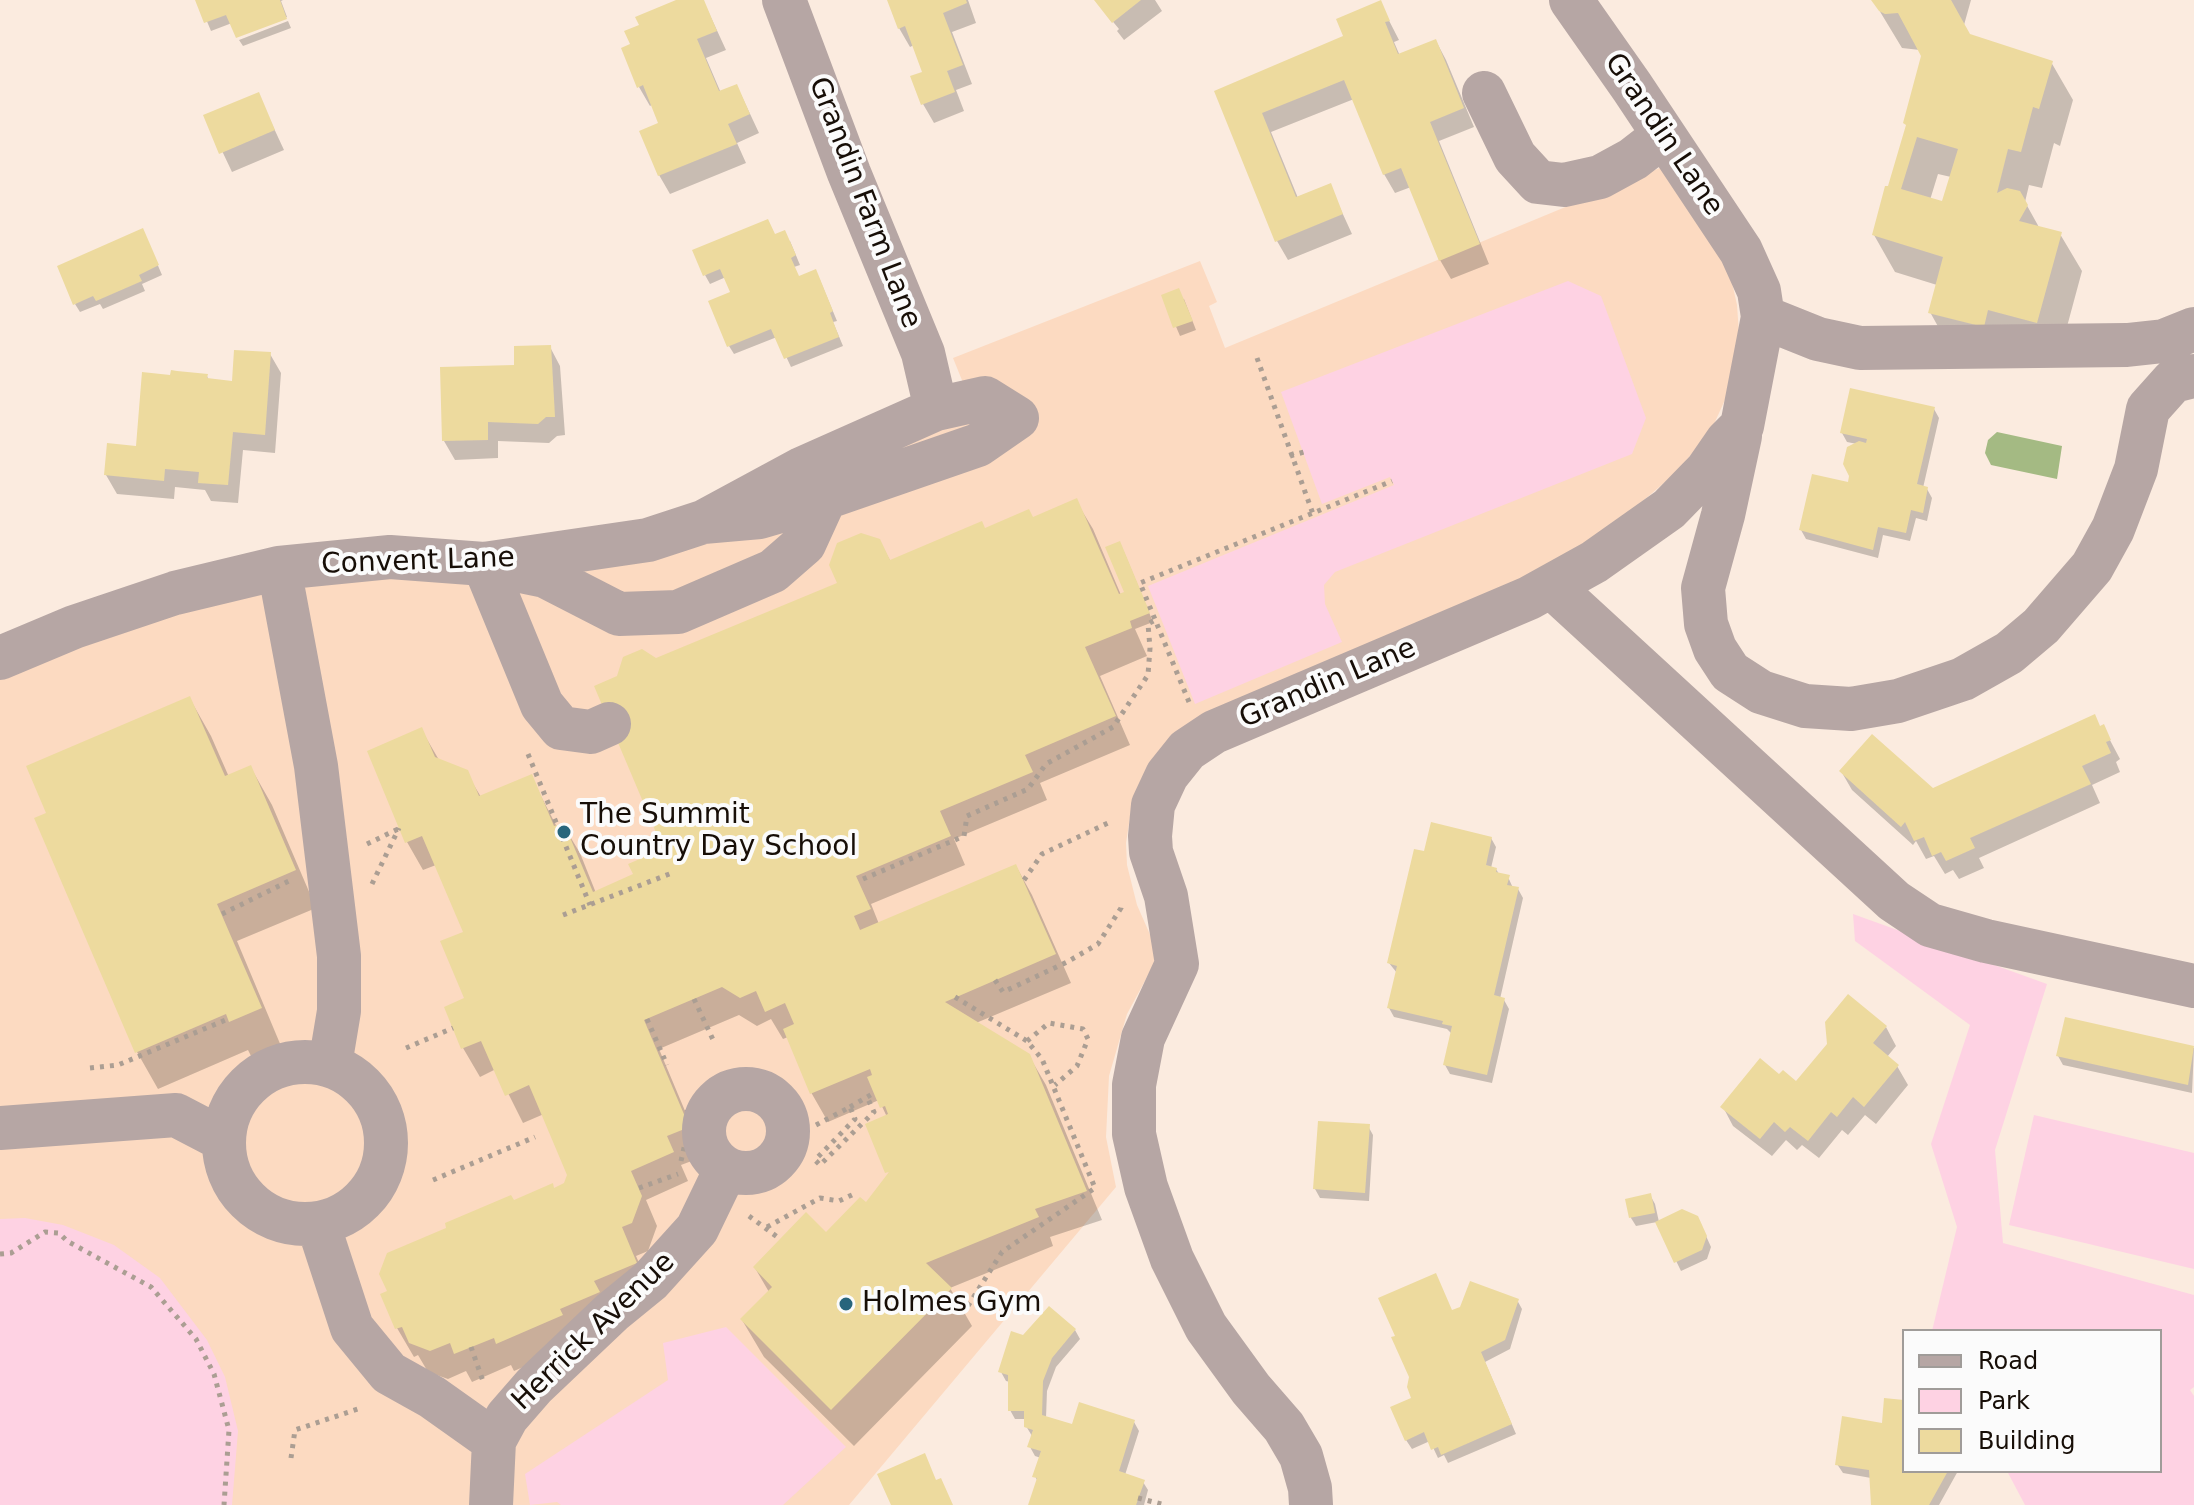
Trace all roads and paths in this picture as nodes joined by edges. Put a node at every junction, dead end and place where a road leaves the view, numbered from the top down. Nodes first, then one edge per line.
1 (784, 0) edge
2 (1571, 0) edge
3 (1484, 93) dead end
4 (1664, 135) junction
5 (1763, 317) junction
6 (2194, 329) edge
7 (1257, 358) dead end
8 (2194, 376) edge
9 (936, 409) junction
10 (1742, 426) junction
11 (1304, 452) dead end
12 (1290, 456) junction
13 (1392, 481) dead end
14 (825, 498) junction
15 (1313, 514) junction
16 (703, 522) junction
17 (484, 564) junction
18 (279, 568) junction
19 (1551, 586) junction
20 (1155, 620) junction
21 (0, 658) edge
22 (1190, 705) dead end
23 (609, 724) dead end
24 (536, 773) dead end
25 (1119, 818) dead end
26 (329, 858) junction
27 (672, 873) dead end
28 (863, 879) dead end
29 (1024, 880) dead end
30 (369, 892) dead end
31 (1123, 897) dead end
32 (590, 905) junction
33 (222, 914) dead end
34 (563, 915) dead end
35 (995, 980) dead end
36 (2194, 986) edge
37 (955, 997) dead end
38 (694, 999) dead end
39 (228, 1019) dead end
40 (647, 1019) dead end
41 (453, 1028) dead end
42 (1027, 1041) junction
43 (715, 1044) dead end
44 (406, 1048) dead end
45 (330, 1065) junction
46 (667, 1065) dead end
47 (90, 1068) dead end
48 (1055, 1085) junction
49 (850, 1107) junction
50 (686, 1108) dead end
51 (816, 1125) dead end
52 (0, 1128) edge
53 (535, 1137) dead end
54 (224, 1140) junction
55 (726, 1169) dead end
56 (433, 1180) dead end
57 (639, 1188) dead end
58 (856, 1193) dead end
59 (746, 1214) dead end
60 (318, 1224) junction
61 (767, 1227) junction
62 (780, 1239) dead end
63 (0, 1254) edge
64 (966, 1309) dead end
65 (471, 1347) dead end
66 (486, 1388) dead end
67 (358, 1409) dead end
68 (494, 1441) junction
69 (291, 1458) dead end
70 (1138, 1498) dead end
71 (224, 1505) edge
72 (491, 1505) edge
73 (1165, 1505) edge
74 (1311, 1505) edge

1 - 9 street, Grandin Farm Lane
2 - 4 street, Grandin Lane
3 - 4 street
4 - 5 street, Grandin Lane
5 - 6 street
5 - 10 street, Grandin Lane
7 - 12 path
8 - 10 street
9 - 14 street, Convent Lane
9 - 16 street, Convent Lane
10 - 19 street, Grandin Lane
11 - 12 path
12 - 15 path
13 - 15 path
14 - 16 street, Convent Lane
14 - 17 street
15 - 20 path
16 - 17 street, Convent Lane
17 - 18 street, Convent Lane
17 - 23 street
18 - 21 street, Convent Lane
18 - 26 street
19 - 36 street
19 - 74 street, Grandin Lane
20 - 22 path
20 - 28 path
24 - 32 path
25 - 29 path
26 - 30 path
26 - 33 path
26 - 45 street
27 - 32 path
31 - 35 path
32 - 34 path
37 - 42 path
38 - 43 path
39 - 47 path
40 - 46 path
41 - 44 path
42 - 48 path
42 - 48 path
45 - 54 street
45 - 60 street
48 - 64 path
49 - 49 path
49 - 51 path
50 - 57 path
52 - 54 street
53 - 56 path
54 - 60 street
55 - 68 street, Herrick Avenue
58 - 61 path
59 - 61 path
60 - 68 street
61 - 62 path
63 - 71 path
65 - 66 path
67 - 69 path
68 - 72 street, Herrick Avenue
70 - 73 path

